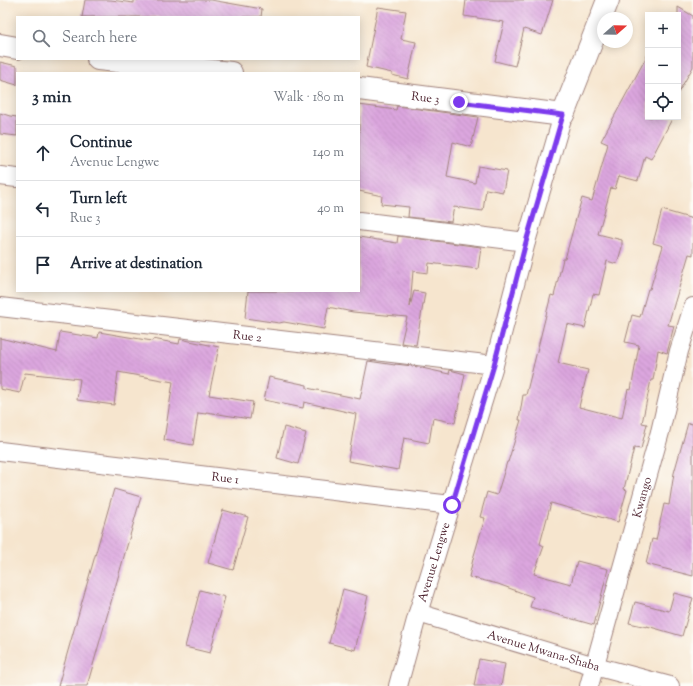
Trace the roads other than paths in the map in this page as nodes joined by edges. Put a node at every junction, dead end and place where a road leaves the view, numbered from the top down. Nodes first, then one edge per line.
1 (608, 0) edge
2 (0, 45) edge
3 (16, 48) edge
4 (108, 60) edge
5 (222, 72) edge
6 (360, 89) edge
7 (563, 115) junction
8 (0, 176) edge
9 (16, 178) edge
10 (360, 221) edge
11 (526, 242) junction
12 (0, 307) edge
13 (693, 307) edge
14 (494, 365) junction
15 (0, 451) edge
16 (452, 505) junction
17 (418, 613) junction
18 (595, 666) junction
19 (398, 686) edge
20 (589, 686) edge
21 (670, 686) edge

1 - 7 street
2 - 3 street
4 - 5 street
6 - 7 street, Rue 3
7 - 11 street, Avenue Lengwe
8 - 9 street
10 - 11 street
11 - 14 street, Avenue Lengwe
12 - 14 street, Rue 2
13 - 18 street, Kwango
14 - 16 street, Avenue Lengwe
15 - 16 street, Rue 1
16 - 17 street, Avenue Lengwe
17 - 18 street, Avenue Mwana-Shaba
17 - 19 street, Avenue Lengwe
18 - 20 street, Kwango
18 - 21 street, Avenue Mwana-Shaba

